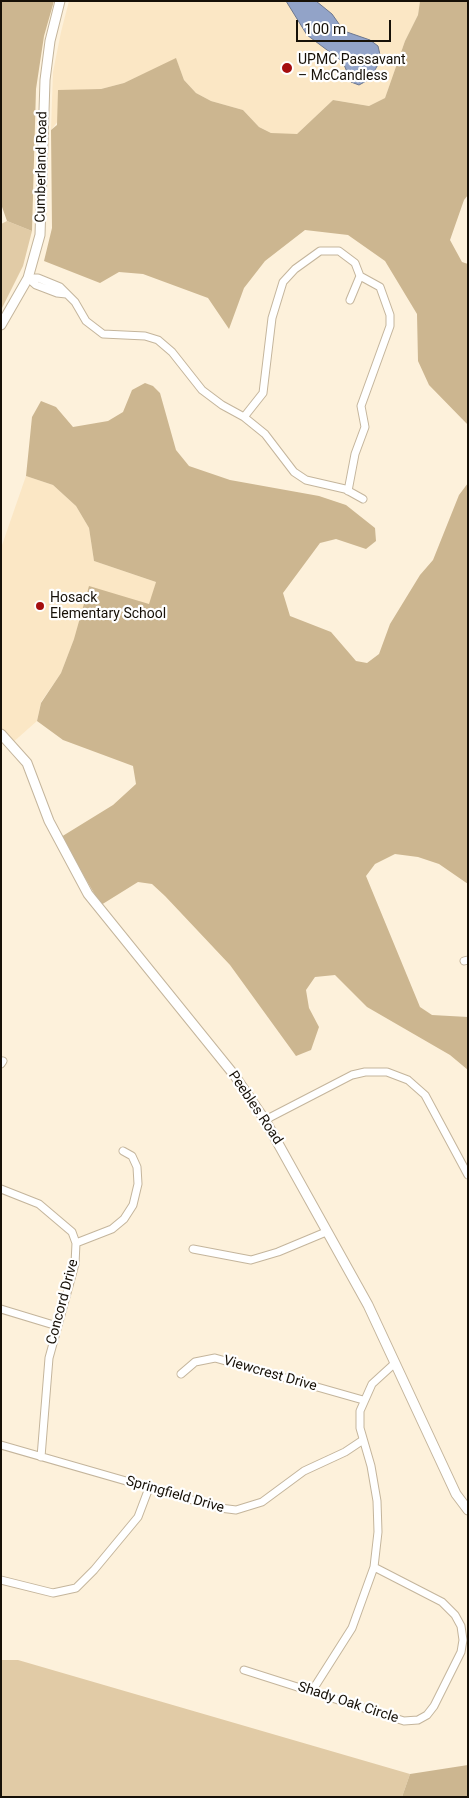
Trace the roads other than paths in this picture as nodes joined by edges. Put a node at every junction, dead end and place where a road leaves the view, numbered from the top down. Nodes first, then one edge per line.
1 (60, 1) edge
2 (360, 276) junction
3 (28, 278) junction
4 (350, 300) dead end
5 (1, 325) edge
6 (244, 417) junction
7 (348, 491) junction
8 (363, 499) dead end
9 (1, 734) edge
10 (265, 1120) junction
11 (123, 1151) dead end
12 (468, 1175) edge
13 (1, 1189) edge
14 (326, 1232) junction
15 (76, 1243) junction
16 (193, 1249) dead end
17 (1, 1309) edge
18 (58, 1326) junction
19 (396, 1362) junction
20 (180, 1374) dead end
21 (363, 1400) junction
22 (363, 1440) junction
23 (1, 1445) edge
24 (41, 1457) junction
25 (149, 1488) junction
26 (468, 1510) edge
27 (374, 1567) junction
28 (1, 1580) edge
29 (244, 1670) dead end
30 (312, 1691) junction

1 - 3 street, Cumberland Road
2 - 4 street
2 - 6 street
2 - 7 street
3 - 5 street, Cumberland Road
3 - 6 street
6 - 7 street
7 - 8 street
9 - 10 street, Peebles Road
10 - 12 street
10 - 14 street, Peebles Road
11 - 15 street
13 - 15 street, Concord Drive
14 - 16 street
14 - 19 street, Peebles Road
15 - 18 street, Concord Drive
17 - 18 street
18 - 24 street, Concord Drive
19 - 21 street
19 - 26 street, Peebles Road
20 - 21 street, Viewcrest Drive
21 - 22 street
22 - 25 street, Springfield Drive
22 - 27 street
23 - 24 street, Springfield Drive
24 - 25 street, Springfield Drive
25 - 28 street
27 - 30 street
27 - 30 street, Shady Oak Circle
29 - 30 street, Shady Oak Circle

